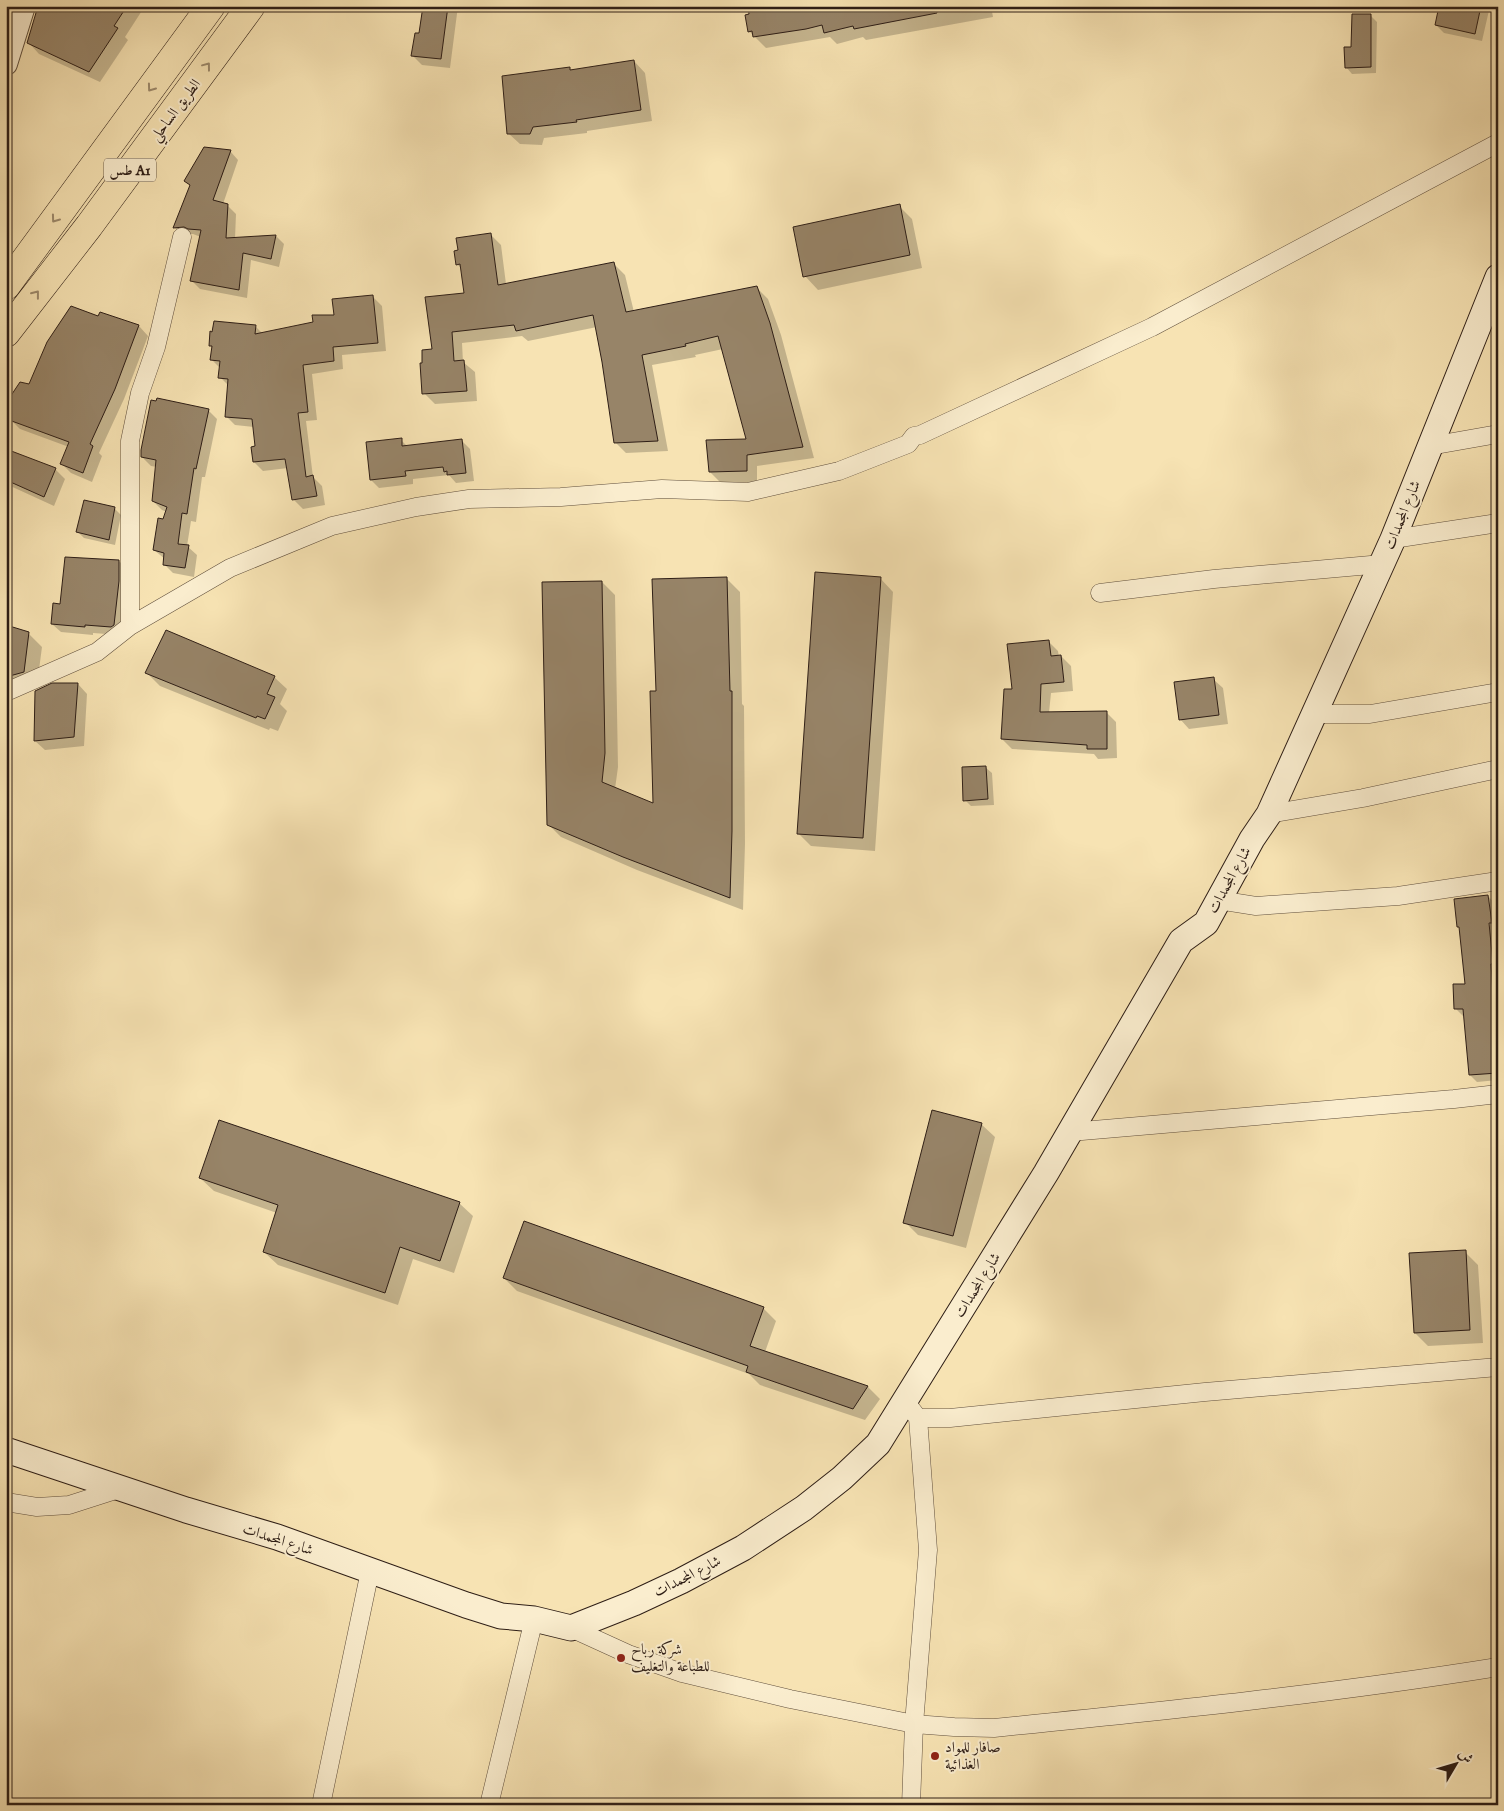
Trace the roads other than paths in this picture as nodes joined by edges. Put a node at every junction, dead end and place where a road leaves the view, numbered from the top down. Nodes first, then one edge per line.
1 (24, 6) edge
2 (211, 6) edge
3 (252, 6) edge
4 (6, 64) edge
5 (1498, 143) edge
6 (182, 237) dead end
7 (1498, 277) edge
8 (6, 286) edge
9 (9, 325) edge
10 (1498, 434) edge
11 (1430, 446) junction
12 (1498, 523) edge
13 (1393, 539) junction
14 (1382, 564) junction
15 (1100, 593) dead end
16 (130, 626) junction
17 (6, 692) edge
18 (1498, 692) edge
19 (1315, 714) junction
20 (1498, 769) edge
21 (1269, 814) junction
22 (1498, 881) edge
23 (1218, 900) junction
24 (1498, 1094) edge
25 (1070, 1132) junction
26 (1498, 1367) edge
27 (912, 1409) junction
28 (6, 1450) edge
29 (123, 1488) junction
30 (6, 1502) edge
31 (370, 1571) junction
32 (534, 1619) junction
33 (571, 1628) junction
34 (1498, 1667) edge
35 (914, 1724) junction
36 (320, 1805) edge
37 (489, 1805) edge
38 (911, 1805) edge

1 - 4 street
2 -> 8 highway, طس A1
9 -> 3 highway, الطريق الساحلي / طس A1
5 - 16 street
6 - 16 street
7 - 11 main road, شارع المجمدات
10 - 11 street
11 - 13 main road, شارع المجمدات
12 - 13 street
13 - 14 main road, شارع المجمدات
14 - 15 street
14 - 19 main road, شارع المجمدات
16 - 17 street
18 - 19 street
19 - 21 main road, شارع المجمدات
20 - 21 street
21 - 23 main road, شارع المجمدات
22 - 23 street
23 - 25 main road, شارع المجمدات
24 - 25 street
25 - 27 main road, شارع المجمدات
26 - 27 street
27 - 33 main road, شارع المجمدات
27 - 35 street
28 - 29 main road, شارع المجمدات
29 - 30 street
29 - 31 main road, شارع المجمدات
31 - 32 main road, شارع المجمدات
31 - 36 street
32 - 33 main road, شارع المجمدات
32 - 37 street
33 - 35 street
34 - 35 street
35 - 38 street

